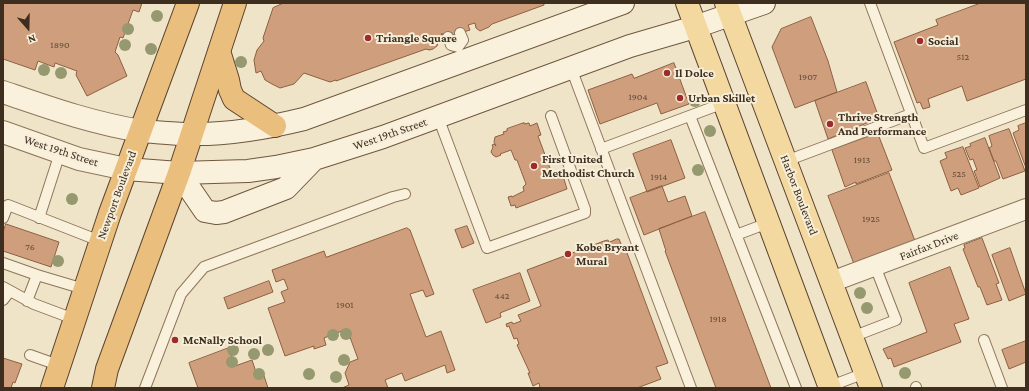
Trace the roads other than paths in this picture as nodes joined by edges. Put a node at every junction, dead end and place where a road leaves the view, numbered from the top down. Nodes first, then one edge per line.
1 (188, 3) edge
2 (236, 3) edge
3 (623, 3) edge
4 (687, 3) edge
5 (764, 3) edge
6 (870, 3) edge
7 (728, 9) edge
8 (695, 27) junction
9 (460, 33) dead end
10 (448, 37) dead end
11 (219, 51) junction
12 (460, 54) junction
13 (571, 68) junction
14 (3, 92) edge
15 (724, 103) junction
16 (1026, 110) edge
17 (911, 114) junction
18 (551, 116) dead end
19 (690, 116) junction
20 (438, 117) junction
21 (275, 126) junction
22 (141, 131) junction
23 (3, 132) edge
24 (191, 134) junction
25 (601, 149) junction
26 (60, 153) junction
27 (314, 159) junction
28 (786, 160) junction
29 (126, 169) junction
30 (179, 173) junction
31 (405, 194) dead end
32 (1026, 209) edge
33 (3, 218) edge
34 (39, 218) junction
35 (768, 223) junction
36 (736, 235) junction
37 (100, 241) junction
38 (3, 263) edge
39 (875, 266) junction
40 (37, 275) junction
41 (831, 282) junction
42 (7, 289) edge
43 (84, 289) junction
44 (3, 300) edge
45 (27, 301) junction
46 (74, 319) junction
47 (852, 337) junction
48 (984, 340) dead end
49 (30, 355) dead end
50 (58, 365) junction
51 (868, 380) edge
52 (828, 387) edge
53 (52, 388) edge
54 (103, 388) edge
55 (145, 388) edge
56 (691, 388) edge
57 (796, 388) edge
58 (1002, 388) edge

1 - 22 highway, Newport Boulevard
2 - 11 highway
3 - 12 main road
4 - 8 main road
5 - 7 main road, West 19th Street
6 - 17 lane
7 - 8 main road, West 19th Street
7 - 28 main road, Harbor Boulevard
8 - 13 main road, West 19th Street
8 - 15 main road
9 - 12 lane
10 - 12 lane
11 - 21 highway
11 - 24 highway
12 - 21 main road
13 - 20 main road, West 19th Street
13 - 25 lane
14 - 22 main road
15 - 19 lane
15 - 35 main road
16 - 17 lane
17 - 28 lane
18 - 20 lane
19 - 25 lane
19 - 36 lane
20 - 27 main road, West 19th Street
21 - 24 main road
22 - 24 main road
22 - 29 highway, Newport Boulevard
23 - 26 main road, West 19th Street
24 - 30 highway
25 - 56 lane
26 - 29 main road, West 19th Street
26 - 34 lane
27 - 30 main road, West 19th Street
27 - 30 main road
28 - 41 main road, Harbor Boulevard
29 - 30 main road, West 19th Street
29 - 37 highway, Newport Boulevard
30 - 54 highway
31 - 55 lane
32 - 39 street, Fairfax Drive
33 - 34 lane
34 - 37 lane
35 - 36 lane
35 - 52 main road
36 - 57 lane
37 - 43 highway, Newport Boulevard
38 - 40 lane
39 - 41 street, Fairfax Drive
39 - 47 lane
40 - 43 lane
40 - 45 lane
41 - 47 main road, Harbor Boulevard
42 - 44 lane
42 - 45 lane
43 - 46 highway, Newport Boulevard
45 - 46 lane
46 - 50 highway, Newport Boulevard
47 - 51 main road, Harbor Boulevard
48 - 58 lane
49 - 50 lane
50 - 53 highway, Newport Boulevard
51 - 52 lane

